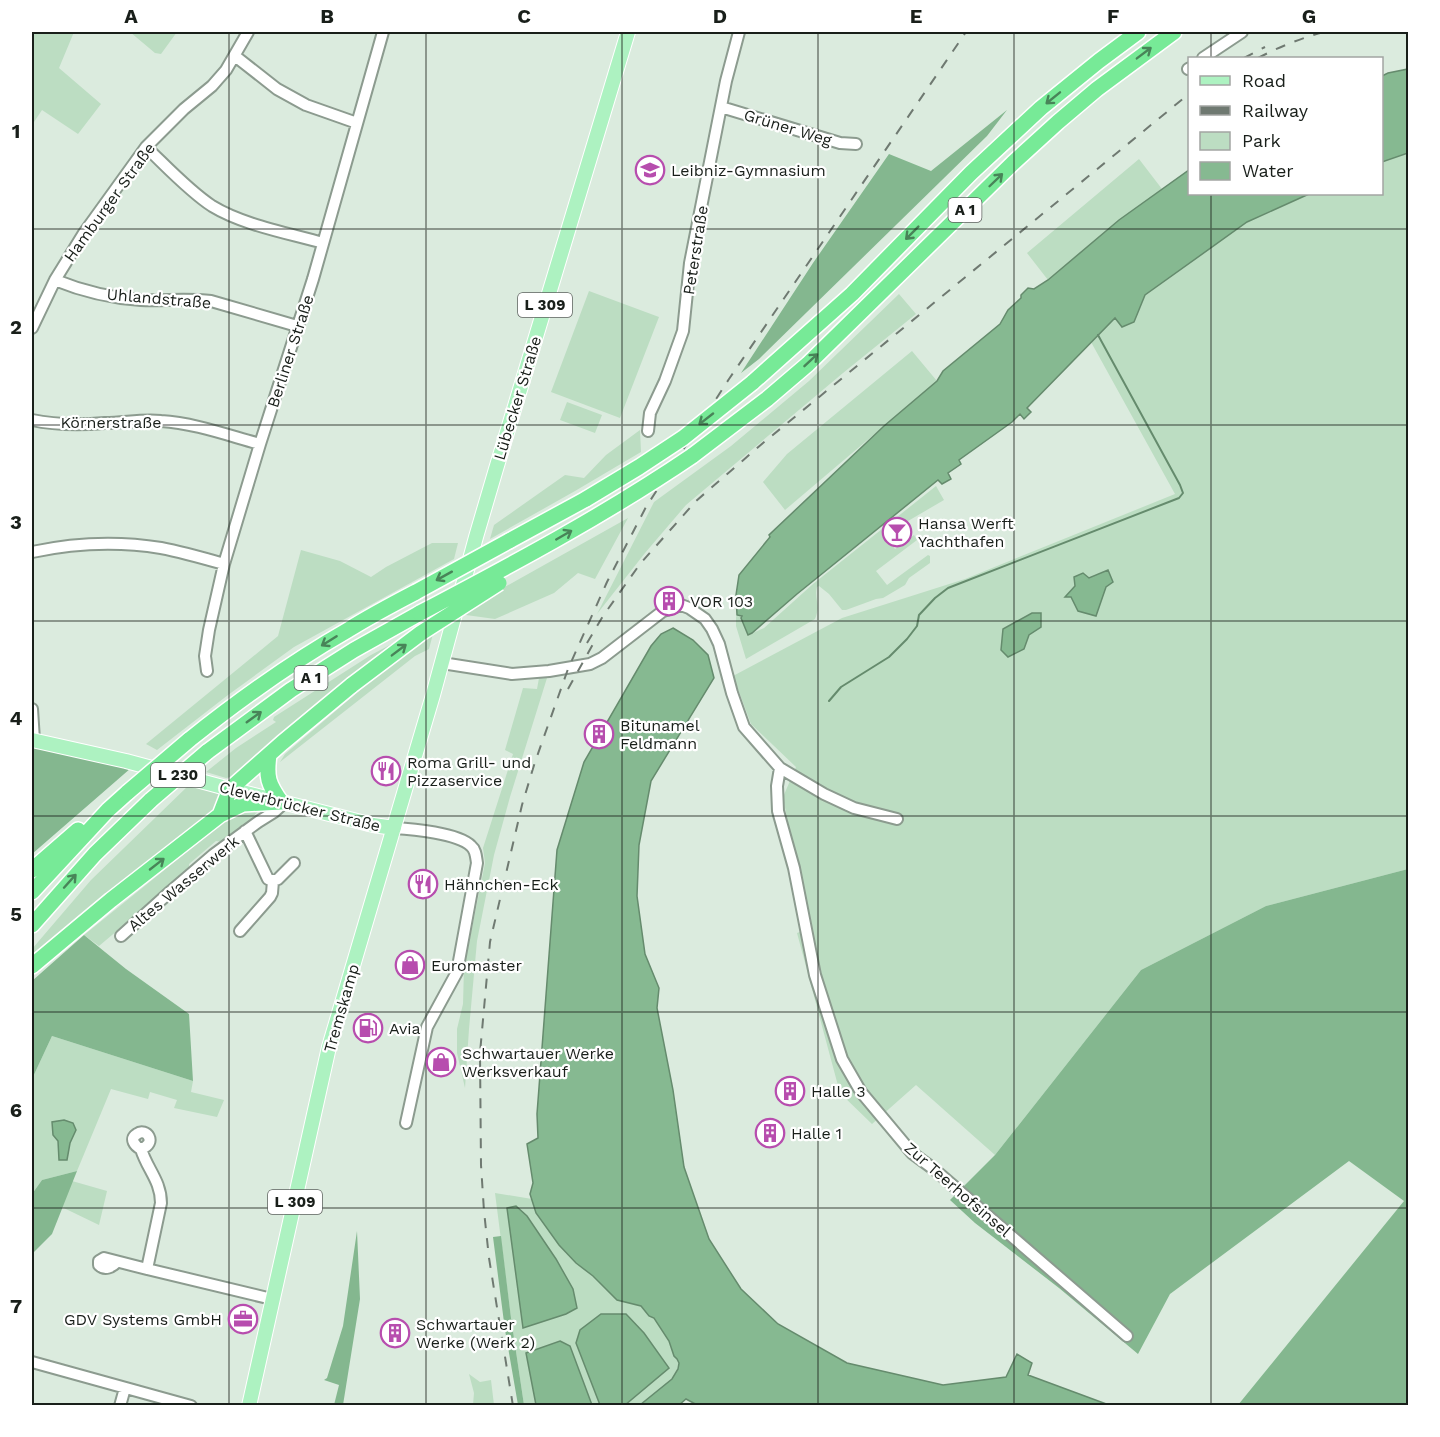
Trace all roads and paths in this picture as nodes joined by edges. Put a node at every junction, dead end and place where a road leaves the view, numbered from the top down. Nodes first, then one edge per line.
1 (248, 32) edge
2 (383, 32) edge
3 (628, 32) edge
4 (740, 32) edge
5 (1138, 32) edge
6 (1174, 32) edge
7 (1242, 32) edge
8 (235, 56) junction
9 (1204, 57) edge
10 (721, 107) junction
11 (357, 123) junction
12 (856, 144) dead end
13 (146, 147) junction
14 (323, 243) junction
15 (55, 280) junction
16 (297, 326) junction
17 (32, 328) edge
18 (32, 420) edge
19 (648, 430) dead end
20 (260, 444) junction
21 (32, 552) edge
22 (224, 564) junction
23 (513, 564) junction
24 (442, 663) junction
25 (207, 671) dead end
26 (32, 709) edge
27 (33, 740) edge
28 (269, 755) junction
29 (780, 768) junction
30 (230, 789) junction
31 (283, 802) junction
32 (108, 810) junction
33 (220, 815) junction
34 (897, 819) dead end
35 (394, 828) junction
36 (245, 831) junction
37 (294, 862) dead end
38 (32, 870) edge
39 (273, 881) junction
40 (32, 892) edge
41 (32, 925) edge
42 (240, 931) dead end
43 (121, 936) dead end
44 (32, 966) edge
45 (406, 1123) dead end
46 (141, 1149) dead end
47 (117, 1262) dead end
48 (147, 1269) junction
49 (272, 1299) junction
50 (1127, 1336) dead end
51 (32, 1362) edge
52 (125, 1388) junction
53 (120, 1406) edge
54 (191, 1406) edge
55 (249, 1406) edge

1 - 8 street, Hamburger Straße
2 - 11 street, Berliner Straße
3 - 24 main road, Lübecker Straße / L 309
4 - 10 street, Peterstraße
5 -> 32 highway, A 1, bridge
23 -> 6 highway, A 1, bridge
7 - 9 street
8 - 11 street
8 - 13 street, Hamburger Straße
10 - 12 street, Grüner Weg
10 - 19 street, Peterstraße
11 - 14 street, Berliner Straße
13 - 14 street
13 - 15 street, Hamburger Straße
14 - 16 street, Berliner Straße
15 - 16 street, Uhlandstraße
15 - 17 street, Hamburger Straße
16 - 20 street, Berliner Straße
18 - 20 street, Körnerstraße
20 - 22 street, Berliner Straße
21 - 22 street
22 - 25 street, Berliner Straße
28 -> 23 highway, bridge
41 -> 23 highway, A 1, bridge
24 - 29 street
24 - 35 main road, Tremskamp / L 309
26 - 27 street
27 - 30 main road, Cleverbrücker Straße / L 230
28 - 30 highway
28 - 31 highway
29 - 34 street
29 - 50 street, Zur Teerhofsinsel
30 - 31 main road, Cleverbrücker Straße / L 230
30 - 33 highway
31 - 33 highway
31 - 35 main road, Cleverbrücker Straße / L 230
31 - 36 street, Altes Wasserwerk
32 - 38 highway
32 - 40 highway, A 1
44 -> 33 highway
35 - 45 street
35 - 49 main road, Tremskamp / L 309
36 - 39 street, Altes Wasserwerk
36 - 43 street, Altes Wasserwerk
37 - 39 street
39 - 42 street
46 - 48 street
47 - 48 street
48 - 49 street
49 - 55 main road, Tremskamp / L 309
51 - 52 street
52 - 53 street
52 - 54 street

